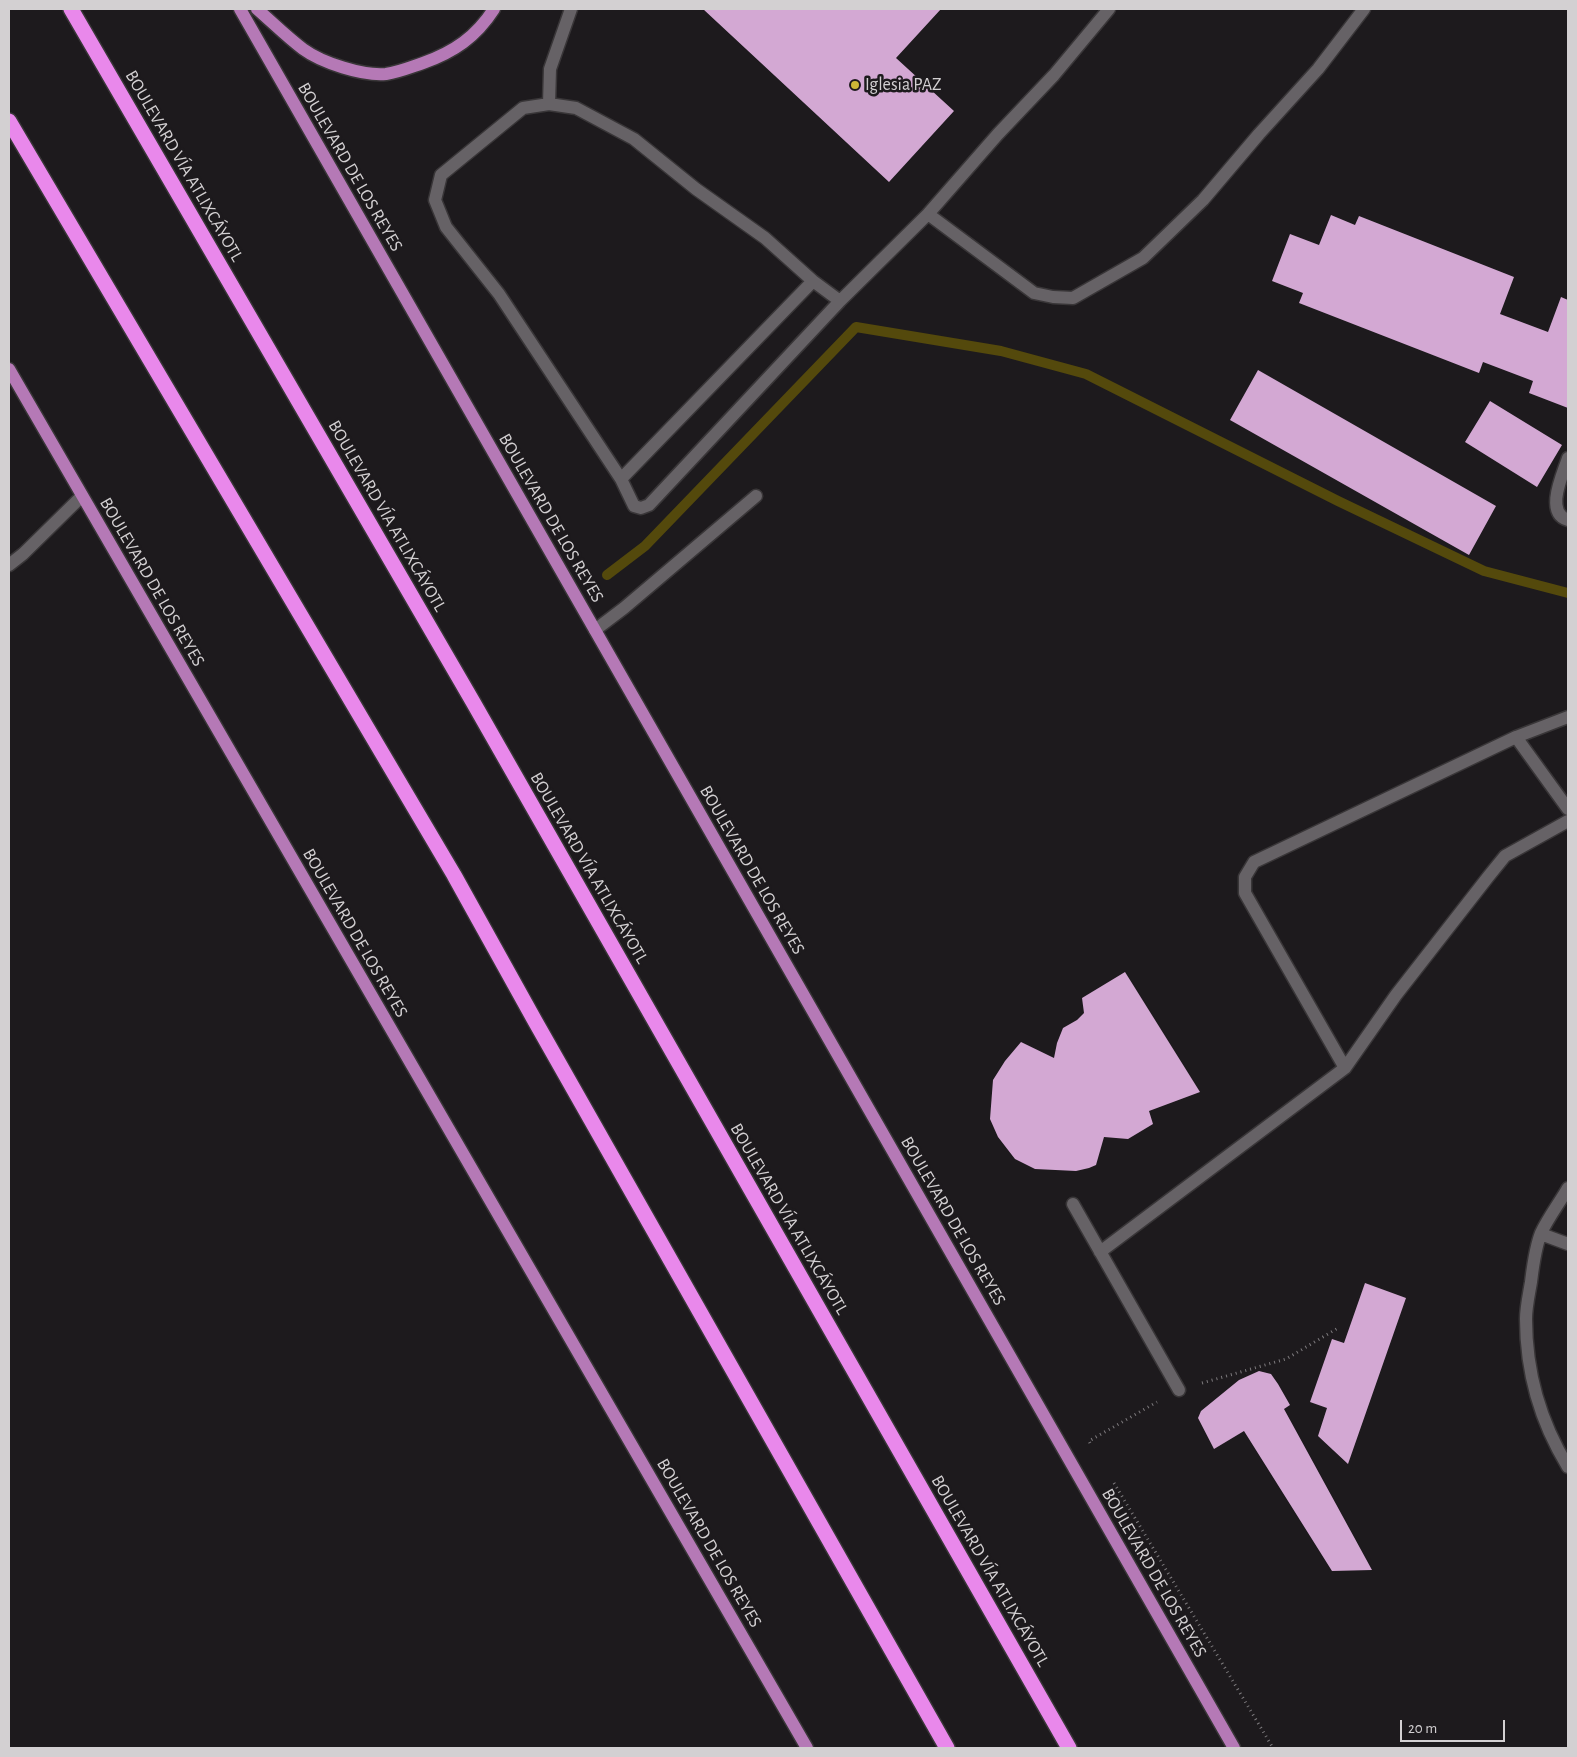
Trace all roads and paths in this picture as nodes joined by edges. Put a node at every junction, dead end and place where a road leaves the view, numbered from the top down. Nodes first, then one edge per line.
1 (71, 9) edge
2 (240, 9) edge
3 (257, 9) edge
4 (494, 9) edge
5 (571, 9) edge
6 (1109, 9) edge
7 (1364, 9) edge
8 (549, 104) junction
9 (9, 121) edge
10 (928, 214) junction
11 (813, 282) junction
12 (840, 301) junction
13 (9, 369) edge
14 (1568, 458) edge
15 (621, 479) junction
16 (82, 496) junction
17 (756, 496) dead end
18 (1568, 520) edge
19 (9, 566) edge
20 (595, 630) junction
21 (1568, 717) edge
22 (1516, 737) junction
23 (1568, 809) edge
24 (1568, 821) edge
25 (1344, 1068) junction
26 (1568, 1188) edge
27 (1073, 1204) dead end
28 (1541, 1234) junction
29 (1568, 1244) edge
30 (1100, 1252) junction
31 (1338, 1328) dead end
32 (1179, 1390) junction
33 (1094, 1450) dead end
34 (1568, 1467) edge
35 (1109, 1475) dead end
36 (807, 1748) edge
37 (947, 1748) edge
38 (1069, 1748) edge
39 (1234, 1748) edge
40 (1273, 1748) edge

1 - 38 highway, BOULEVARD VÍA ATLIXCÁYOTL
2 - 20 main road, BOULEVARD DE LOS REYES
3 - 4 main road
5 - 8 street
6 - 10 street
7 - 10 street
8 - 11 street
8 - 15 street
9 - 37 highway
10 - 12 street
11 - 12 street
11 - 15 street
12 - 15 street
13 - 16 main road, BOULEVARD DE LOS REYES
14 - 18 street
16 - 19 street
16 - 36 main road, BOULEVARD DE LOS REYES
17 - 20 street
20 - 39 main road, BOULEVARD DE LOS REYES
21 - 22 street
22 - 23 street
22 - 25 street
24 - 25 street
25 - 30 street
26 - 28 street
27 - 30 street
28 - 29 street
28 - 34 street
30 - 32 street
31 - 32 path
32 - 33 path
35 - 40 path

